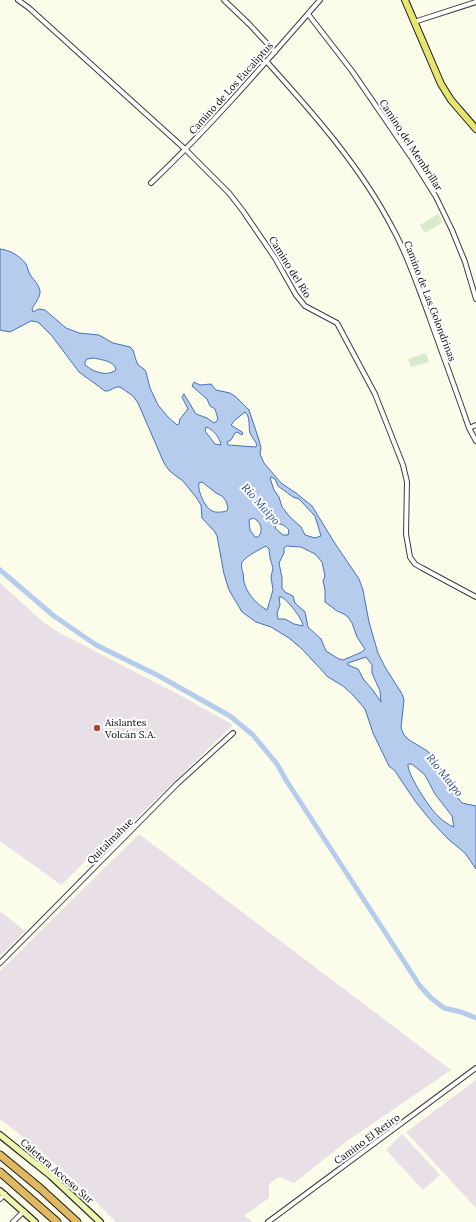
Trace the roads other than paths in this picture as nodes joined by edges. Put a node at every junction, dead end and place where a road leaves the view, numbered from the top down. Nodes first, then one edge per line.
1 (18, 0) edge
2 (224, 0) edge
3 (320, 0) edge
4 (405, 0) edge
5 (476, 2) edge
6 (308, 14) junction
7 (414, 22) junction
8 (275, 52) junction
9 (267, 62) junction
10 (476, 129) edge
11 (186, 150) junction
12 (151, 184) dead end
13 (476, 299) edge
14 (476, 426) edge
15 (469, 428) junction
16 (476, 441) edge
17 (476, 597) edge
18 (233, 733) dead end
19 (0, 962) edge
20 (476, 1068) edge
21 (0, 1135) edge
22 (0, 1155) edge
23 (0, 1172) edge
24 (2, 1195) edge
25 (24, 1211) junction
26 (13, 1222) edge
27 (35, 1222) edge
28 (56, 1222) edge
29 (76, 1222) edge
30 (100, 1222) edge
31 (268, 1222) edge

1 - 11 street, Camino del Río
2 - 8 street
3 - 6 street, Camino de Los Eucaliptus
4 - 7 main road
5 - 7 street
6 - 8 street, Camino de Los Eucaliptus
6 - 13 street, Camino del Membrillar
7 - 10 main road
8 - 9 street, Camino de Los Eucaliptus
9 - 11 street, Camino de Los Eucaliptus
9 - 15 street, Camino de Las Golondrinas
11 - 12 street, Camino de Los Eucaliptus
11 - 17 street, Camino del Río
14 - 15 street
15 - 16 street, Camino de Las Golondrinas
18 - 19 street, Quitalmahue
20 - 31 street, Camino El Retiro
21 - 30 main road, Caletera Acceso Sur
22 - 29 highway
23 - 28 highway
24 - 25 main road
25 - 26 street
25 - 27 main road

